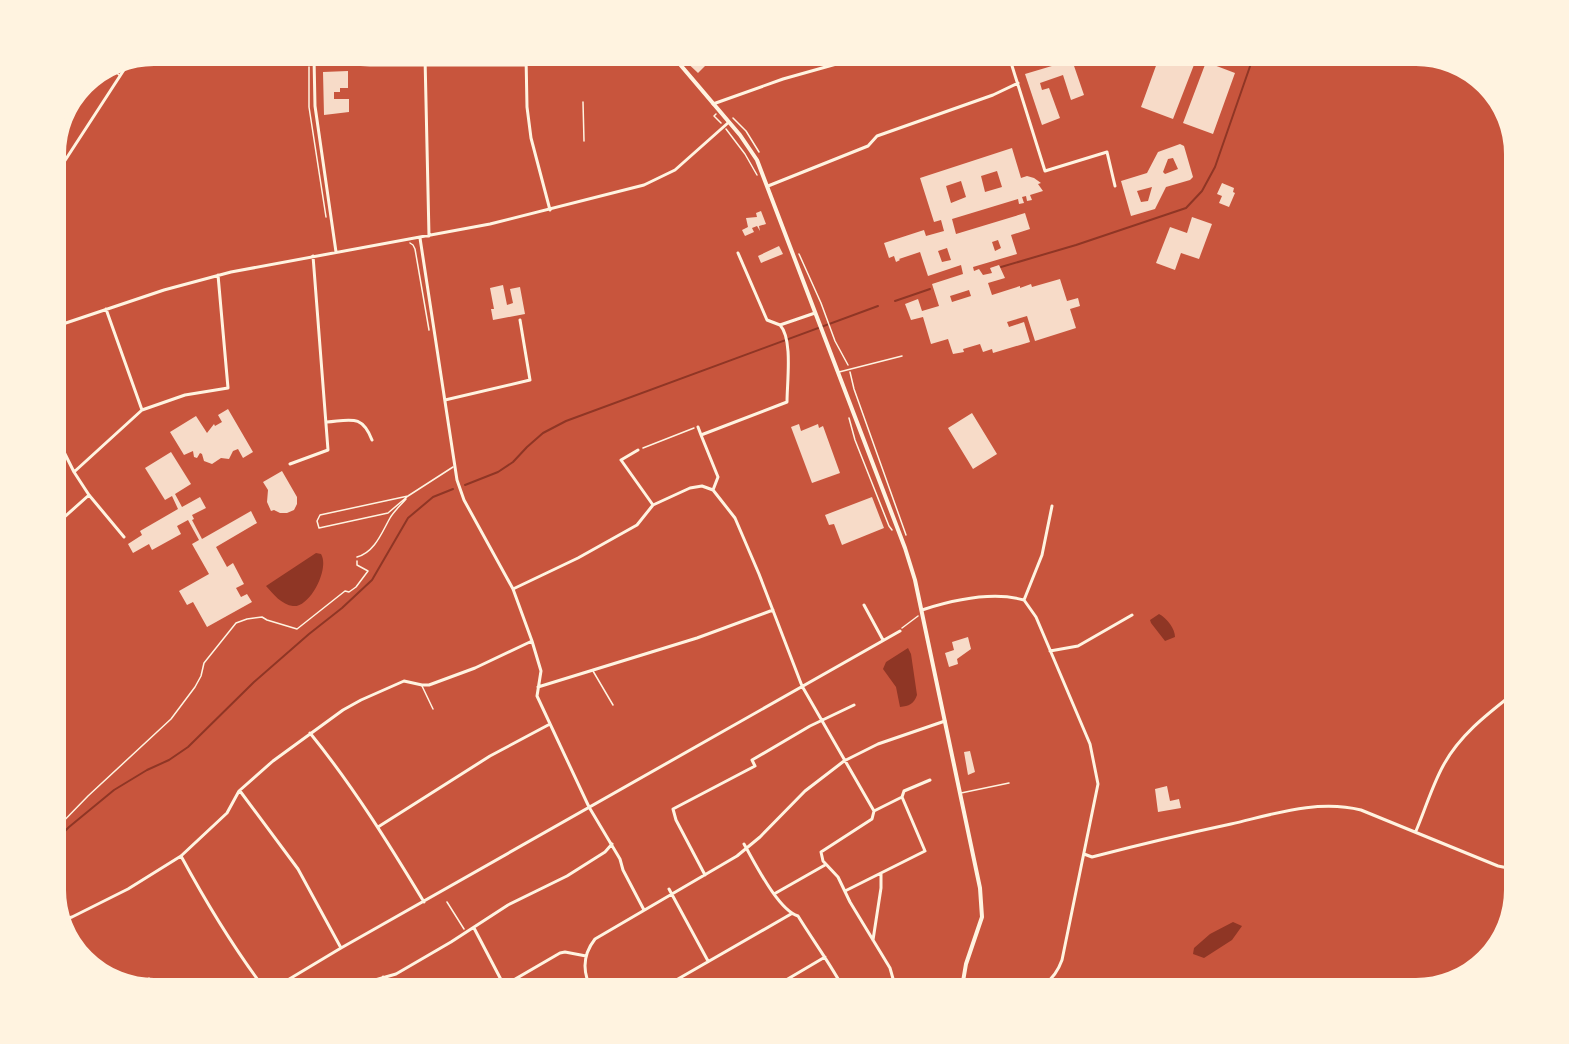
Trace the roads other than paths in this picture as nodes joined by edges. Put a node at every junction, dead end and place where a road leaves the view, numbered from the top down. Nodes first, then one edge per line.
1 (314, 62) edge
2 (329, 62) edge
3 (425, 62) edge
4 (525, 62) edge
5 (678, 62) edge
6 (844, 62) edge
7 (1011, 62) edge
8 (336, 63) joint
9 (345, 64) joint
10 (353, 64) joint
11 (481, 65) joint
12 (525, 65) junction
13 (126, 66) edge
14 (425, 66) junction
15 (115, 71) edge
16 (120, 76) junction
17 (1018, 83) junction
18 (712, 104) junction
19 (729, 122) junction
20 (62, 165) edge
21 (768, 186) junction
22 (1115, 186) dead end
23 (550, 210) junction
24 (429, 236) junction
25 (420, 238) junction
26 (336, 252) junction
27 (738, 253) dead end
28 (313, 256) junction
29 (219, 275) junction
30 (106, 309) junction
31 (817, 314) junction
32 (520, 320) dead end
33 (62, 324) edge
34 (780, 325) junction
35 (902, 356) dead end
36 (839, 372) junction
37 (445, 400) junction
38 (142, 410) junction
39 (327, 422) junction
40 (698, 427) road end
41 (701, 435) junction
42 (372, 440) dead end
43 (62, 448) edge
44 (638, 450) road end
45 (290, 464) dead end
46 (453, 467) junction
47 (74, 472) junction
48 (713, 490) junction
49 (89, 495) junction
50 (408, 496) junction
51 (653, 505) junction
52 (1052, 506) dead end
53 (62, 519) edge
54 (124, 537) dead end
55 (357, 557) road end
56 (513, 589) junction
57 (1024, 600) junction
58 (864, 605) dead end
59 (773, 610) junction
60 (920, 612) junction
61 (1132, 615) dead end
62 (900, 631) road end
63 (883, 640) junction
64 (532, 641) junction
65 (1049, 651) junction
66 (593, 670) junction
67 (422, 686) junction
68 (802, 686) junction
69 (538, 687) junction
70 (1508, 698) edge
71 (613, 705) dead end
72 (855, 705) dead end
73 (433, 709) dead end
74 (821, 721) junction
75 (945, 721) junction
76 (550, 724) junction
77 (310, 733) junction
78 (844, 761) junction
79 (930, 780) dead end
80 (1009, 783) dead end
81 (239, 791) junction
82 (960, 794) junction
83 (902, 797) junction
84 (589, 807) junction
85 (874, 811) junction
86 (378, 826) junction
87 (1416, 831) junction
88 (612, 844) junction
89 (744, 844) dead end
90 (747, 849) junction
91 (1084, 854) junction
92 (181, 856) junction
93 (825, 864) junction
94 (1508, 868) edge
95 (881, 873) junction
96 (705, 875) junction
97 (671, 891) junction
98 (845, 891) junction
99 (774, 894) junction
100 (424, 902) junction
101 (644, 910) junction
102 (791, 914) junction
103 (67, 919) edge
104 (474, 927) junction
105 (873, 940) junction
106 (341, 948) junction
107 (586, 956) junction
108 (825, 957) junction
109 (708, 961) junction
110 (383, 977) junction
111 (149, 978) dead end
112 (149, 982) edge
113 (259, 982) edge
114 (285, 982) edge
115 (374, 982) edge
116 (386, 982) edge
117 (503, 982) edge
118 (510, 982) edge
119 (588, 982) edge
120 (673, 982) edge
121 (783, 982) edge
122 (840, 982) edge
123 (895, 982) edge
124 (963, 982) edge
125 (1048, 982) edge

1 - 26 street
2 - 8 street
3 - 14 street
4 - 12 street
5 - 18 street
6 - 18 street
7 - 17 street
8 - 9 street
9 - 10 street
10 - 14 street
11 - 12 street
11 - 14 street
12 - 23 street
13 - 16 street
14 - 24 street
15 - 16 lane
16 - 20 street
17 - 21 street
17 - 22 street
18 - 19 street
19 - 21 street
19 - 23 street
21 - 31 street
23 - 24 street
24 - 25 street
25 - 26 street
25 - 37 street
26 - 28 street
27 - 34 street
28 - 29 street
28 - 39 street
29 - 30 street
29 - 38 street
30 - 33 street
30 - 38 street
31 - 34 street
31 - 36 street
32 - 37 street
34 - 41 street
35 - 36 lane
36 - 60 street
37 - 46 street
38 - 47 street
39 - 42 street
39 - 45 street
40 - 41 street
41 - 48 street
43 - 47 street
44 - 51 street
46 - 50 lane
46 - 56 street
47 - 49 street
48 - 51 street
48 - 59 street
49 - 53 street
49 - 54 street
50 - 50 lane
50 - 55 lane
51 - 56 street
52 - 57 street
56 - 64 street
57 - 60 street
57 - 65 street
58 - 63 street
59 - 66 street
59 - 68 street
60 - 75 street
61 - 65 street
62 - 63 street
63 - 68 street
64 - 67 street
64 - 69 street
65 - 91 street
66 - 69 street
66 - 71 lane
67 - 73 lane
67 - 77 street
68 - 74 street
68 - 84 street
69 - 76 street
70 - 87 street
72 - 74 street
74 - 78 street
74 - 96 street
75 - 78 street
75 - 82 street
76 - 84 street
76 - 86 street
77 - 81 street
77 - 86 street
78 - 85 street
78 - 90 street
79 - 83 street
80 - 82 lane
81 - 92 street
81 - 106 street
82 - 124 street
83 - 85 street
83 - 95 street
84 - 88 street
84 - 100 street
85 - 93 street
86 - 100 street
87 - 91 street
87 - 94 street
88 - 101 street
88 - 104 street
89 - 90 street
90 - 96 street
90 - 99 street
91 - 125 street
92 - 103 street
92 - 113 street
93 - 98 street
93 - 99 street
95 - 98 street
95 - 105 street
96 - 97 street
97 - 101 street
97 - 109 street
98 - 105 street
99 - 102 street
100 - 106 street
101 - 107 street
102 - 108 street
102 - 109 street
104 - 110 street
104 - 117 street
105 - 123 street
106 - 114 street
107 - 118 street
107 - 119 street
108 - 121 street
108 - 122 street
109 - 120 street
110 - 115 street
110 - 116 street
111 - 112 lane

